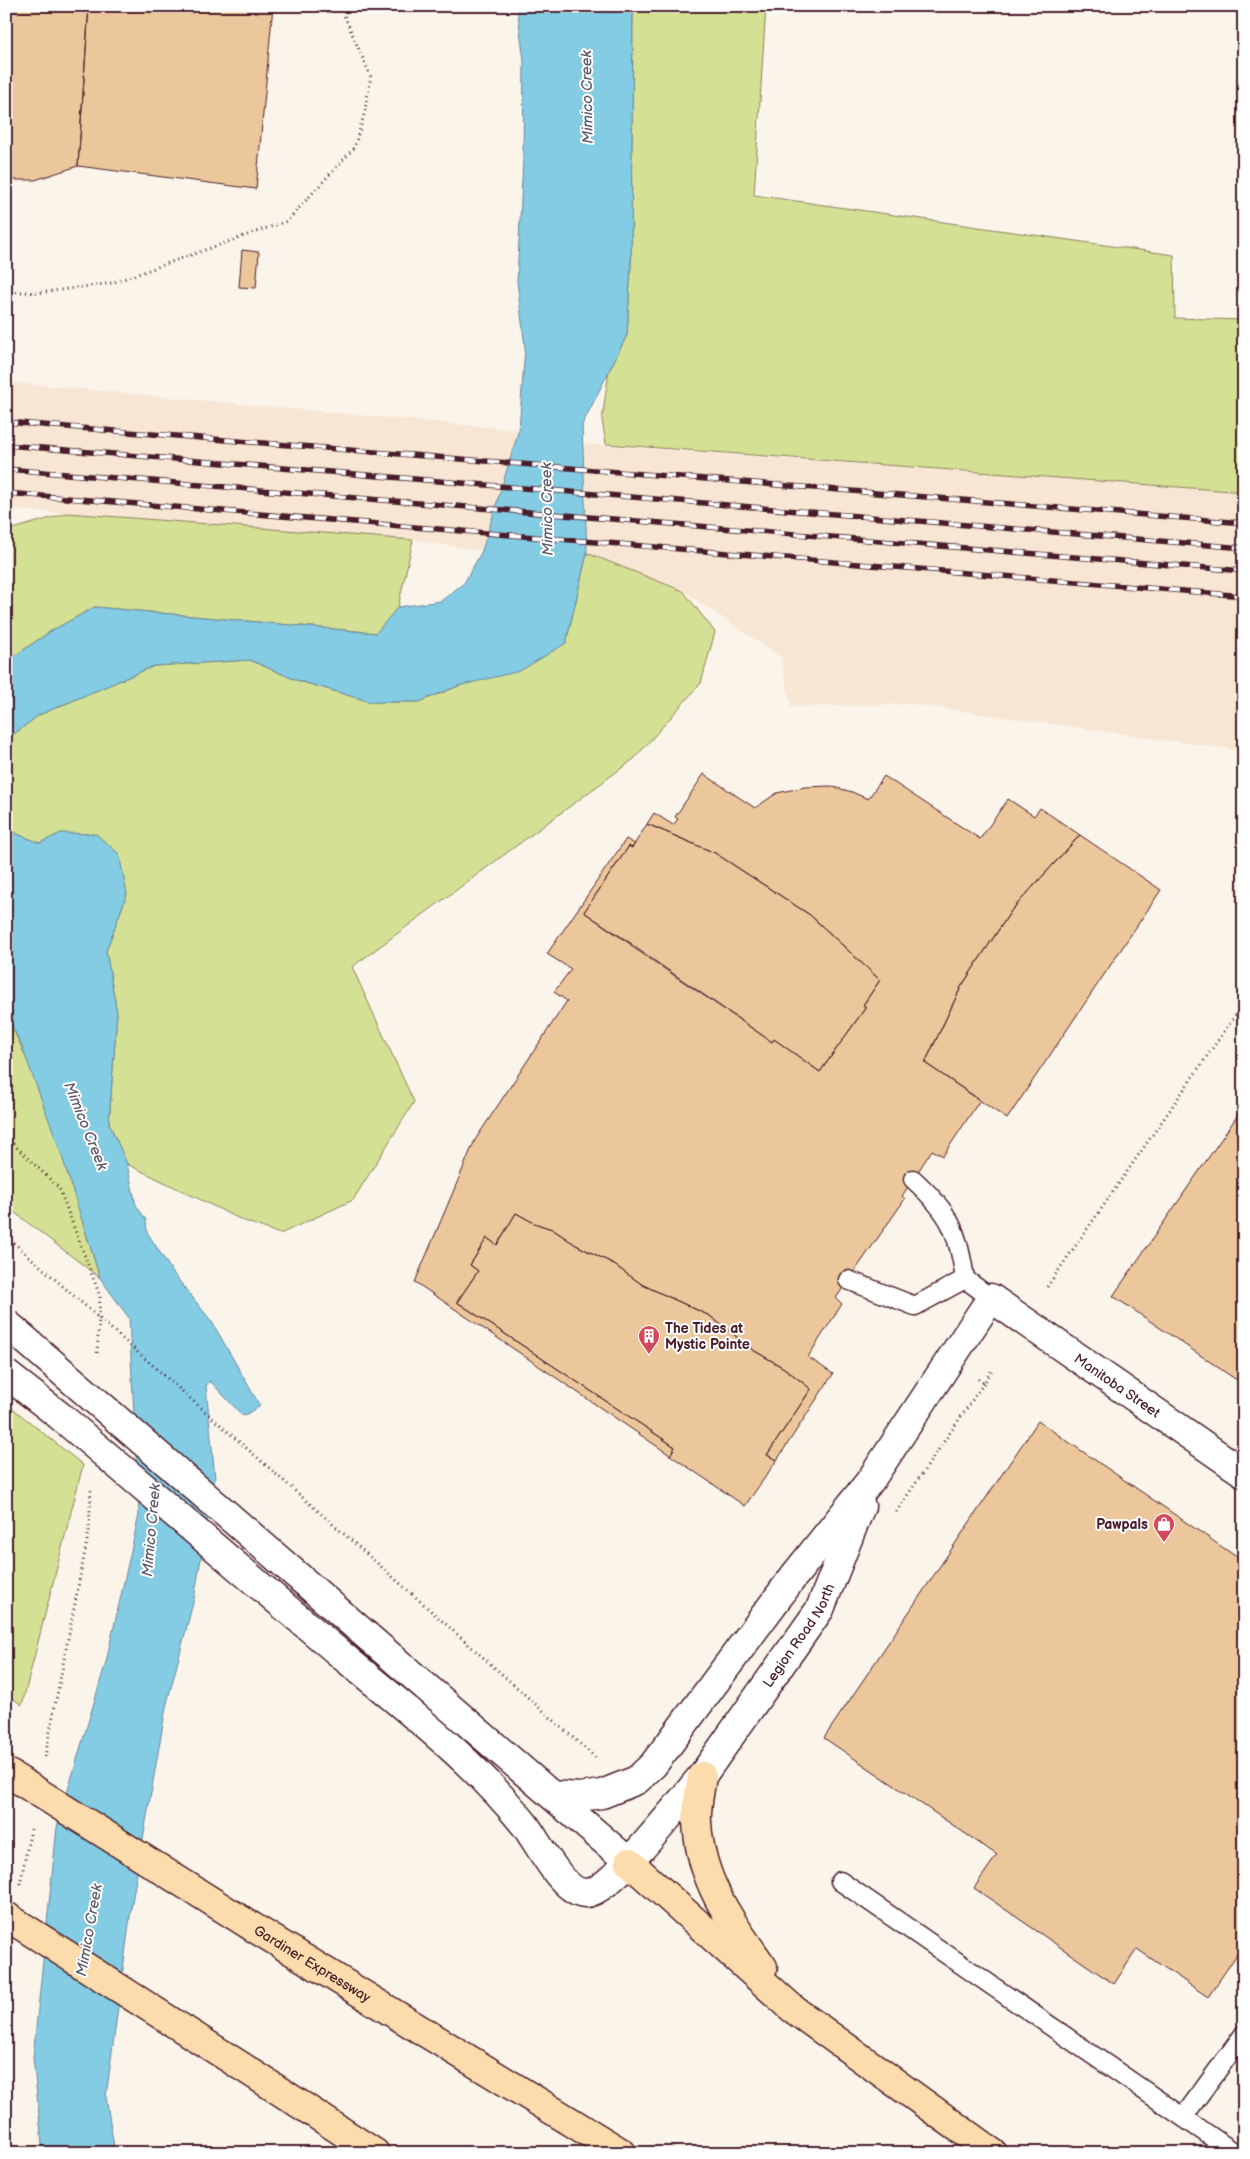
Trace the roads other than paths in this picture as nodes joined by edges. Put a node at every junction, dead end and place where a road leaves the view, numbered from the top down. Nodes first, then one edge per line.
1 (913, 1179) dead end
2 (965, 1279) junction
3 (848, 1280) dead end
4 (991, 1298) junction
5 (6, 1323) edge
6 (6, 1374) edge
7 (1244, 1473) edge
8 (870, 1481) junction
9 (6, 1772) edge
10 (702, 1776) junction
11 (552, 1795) junction
12 (629, 1862) junction
13 (840, 1881) dead end
14 (6, 1916) edge
15 (793, 2009) junction
16 (1244, 2034) edge
17 (1184, 2116) junction
18 (375, 2153) edge
19 (622, 2153) edge
20 (993, 2153) edge
21 (1235, 2153) edge

1 - 2 lane
2 - 3 lane
2 - 4 lane
4 - 7 main road, Manitoba Street
4 - 8 main road, Legion Road North
5 - 11 main road, bridge
6 - 12 main road, Legion Road North, bridge
8 - 10 main road, Legion Road North
8 - 11 main road, Legion Road North
9 - 19 highway, Gardiner Expressway, bridge
10 - 12 main road, Legion Road North
10 - 15 highway
11 - 12 main road
12 - 15 highway
13 - 17 lane
14 - 18 highway, bridge
15 - 20 highway
16 - 17 lane
17 - 21 lane

